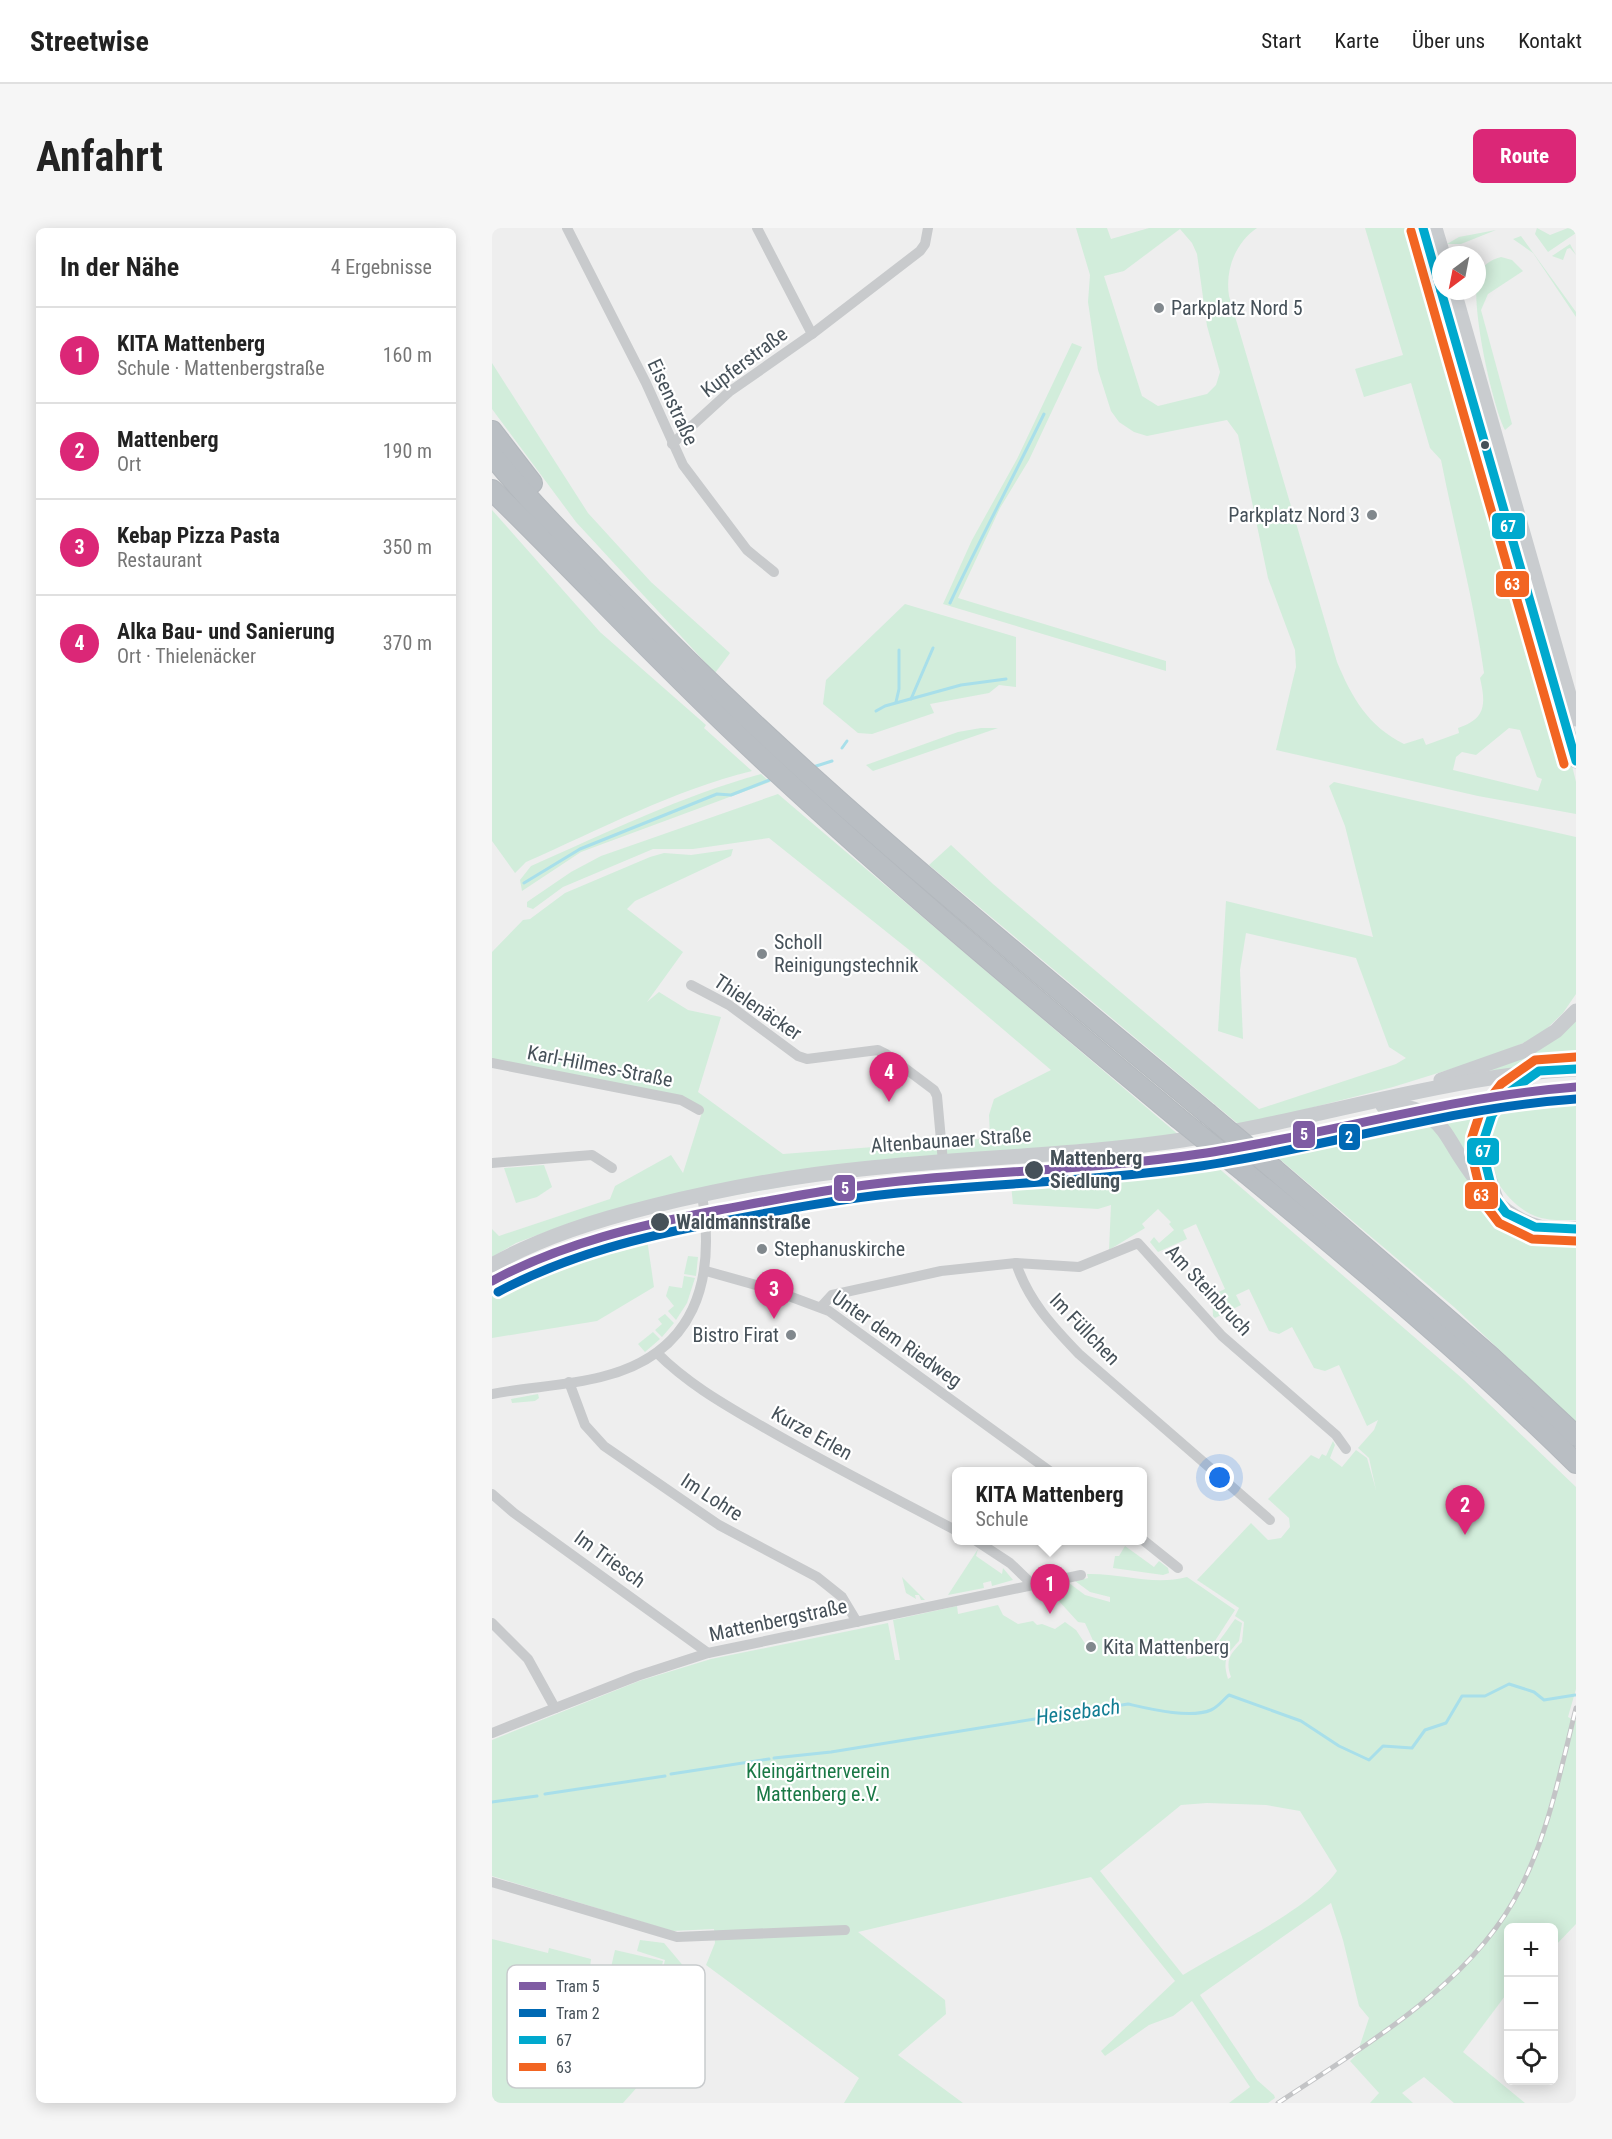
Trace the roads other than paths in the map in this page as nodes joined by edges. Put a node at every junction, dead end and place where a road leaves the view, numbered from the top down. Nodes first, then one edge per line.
1 (567, 228) edge
2 (757, 228) edge
3 (928, 228) edge
4 (1423, 228) edge
5 (1435, 228) edge
6 (1440, 246) edge
7 (1457, 300) edge
8 (812, 334) junction
9 (492, 431) edge
10 (672, 444) junction
11 (492, 455) edge
12 (492, 480) edge
13 (492, 490) edge
14 (541, 538) junction
15 (586, 558) junction
16 (774, 572) dead end
17 (1576, 719) edge
18 (1576, 760) edge
19 (833, 810) junction
20 (691, 986) dead end
21 (1576, 1011) edge
22 (492, 1063) edge
23 (1576, 1069) edge
24 (1537, 1071) junction
25 (1423, 1090) junction
26 (1368, 1104) junction
27 (699, 1110) dead end
28 (943, 1162) junction
29 (492, 1163) edge
30 (612, 1167) dead end
31 (702, 1195) junction
32 (1498, 1205) junction
33 (1576, 1229) edge
34 (1016, 1263) junction
35 (492, 1265) edge
36 (706, 1270) junction
37 (821, 1307) junction
38 (657, 1353) junction
39 (569, 1382) junction
40 (492, 1394) edge
41 (1576, 1436) edge
42 (1346, 1449) dead end
43 (1576, 1463) edge
44 (1044, 1467) edge
45 (492, 1494) edge
46 (1270, 1520) dead end
47 (952, 1528) edge
48 (1147, 1543) edge
49 (983, 1545) edge
50 (1178, 1568) dead end
51 (1081, 1575) dead end
52 (1032, 1584) junction
53 (857, 1622) junction
54 (492, 1623) edge
55 (708, 1653) junction
56 (555, 1708) junction
57 (492, 1733) edge
58 (492, 1882) edge
59 (845, 1930) dead end

1 - 10 street, Eisenstraße
2 - 8 street, Kupferstraße
3 - 8 street, Kupferstraße
4 - 18 main road
5 - 6 main road
7 - 17 main road
8 - 10 street, Kupferstraße
9 - 15 highway
10 - 16 street, Eisenstraße
11 - 15 highway
12 - 14 highway
13 - 14 highway
14 - 19 highway
15 - 19 highway
19 - 41 highway, bridge
19 - 43 highway, bridge
20 - 28 street, Thielenäcker
21 - 25 main road
22 - 27 street, Karl-Hilmes-Straße
23 - 24 main road
24 - 25 main road
24 - 32 main road
25 - 26 main road, Altenbaunaer Straße
26 - 28 main road, Altenbaunaer Straße
26 - 32 main road
28 - 31 main road, Altenbaunaer Straße
29 - 30 street
31 - 35 main road, Altenbaunaer Straße
31 - 36 street
32 - 33 main road
34 - 37 street
34 - 42 street, Am Steinbruch
34 - 46 street, Im Füllchen
36 - 37 street, Unter dem Riedweg
36 - 38 street
37 - 44 street, Unter dem Riedweg
38 - 39 street
38 - 47 street, Kurze Erlen
39 - 40 street
39 - 53 street, Im Lohre
45 - 55 street, Im Triesch
48 - 50 street
49 - 52 street
51 - 52 street, Mattenbergstraße
52 - 53 street, Mattenbergstraße
53 - 55 street, Mattenbergstraße
54 - 56 street
55 - 56 street, Mattenbergstraße
56 - 57 street, Mattenbergstraße
58 - 59 street

